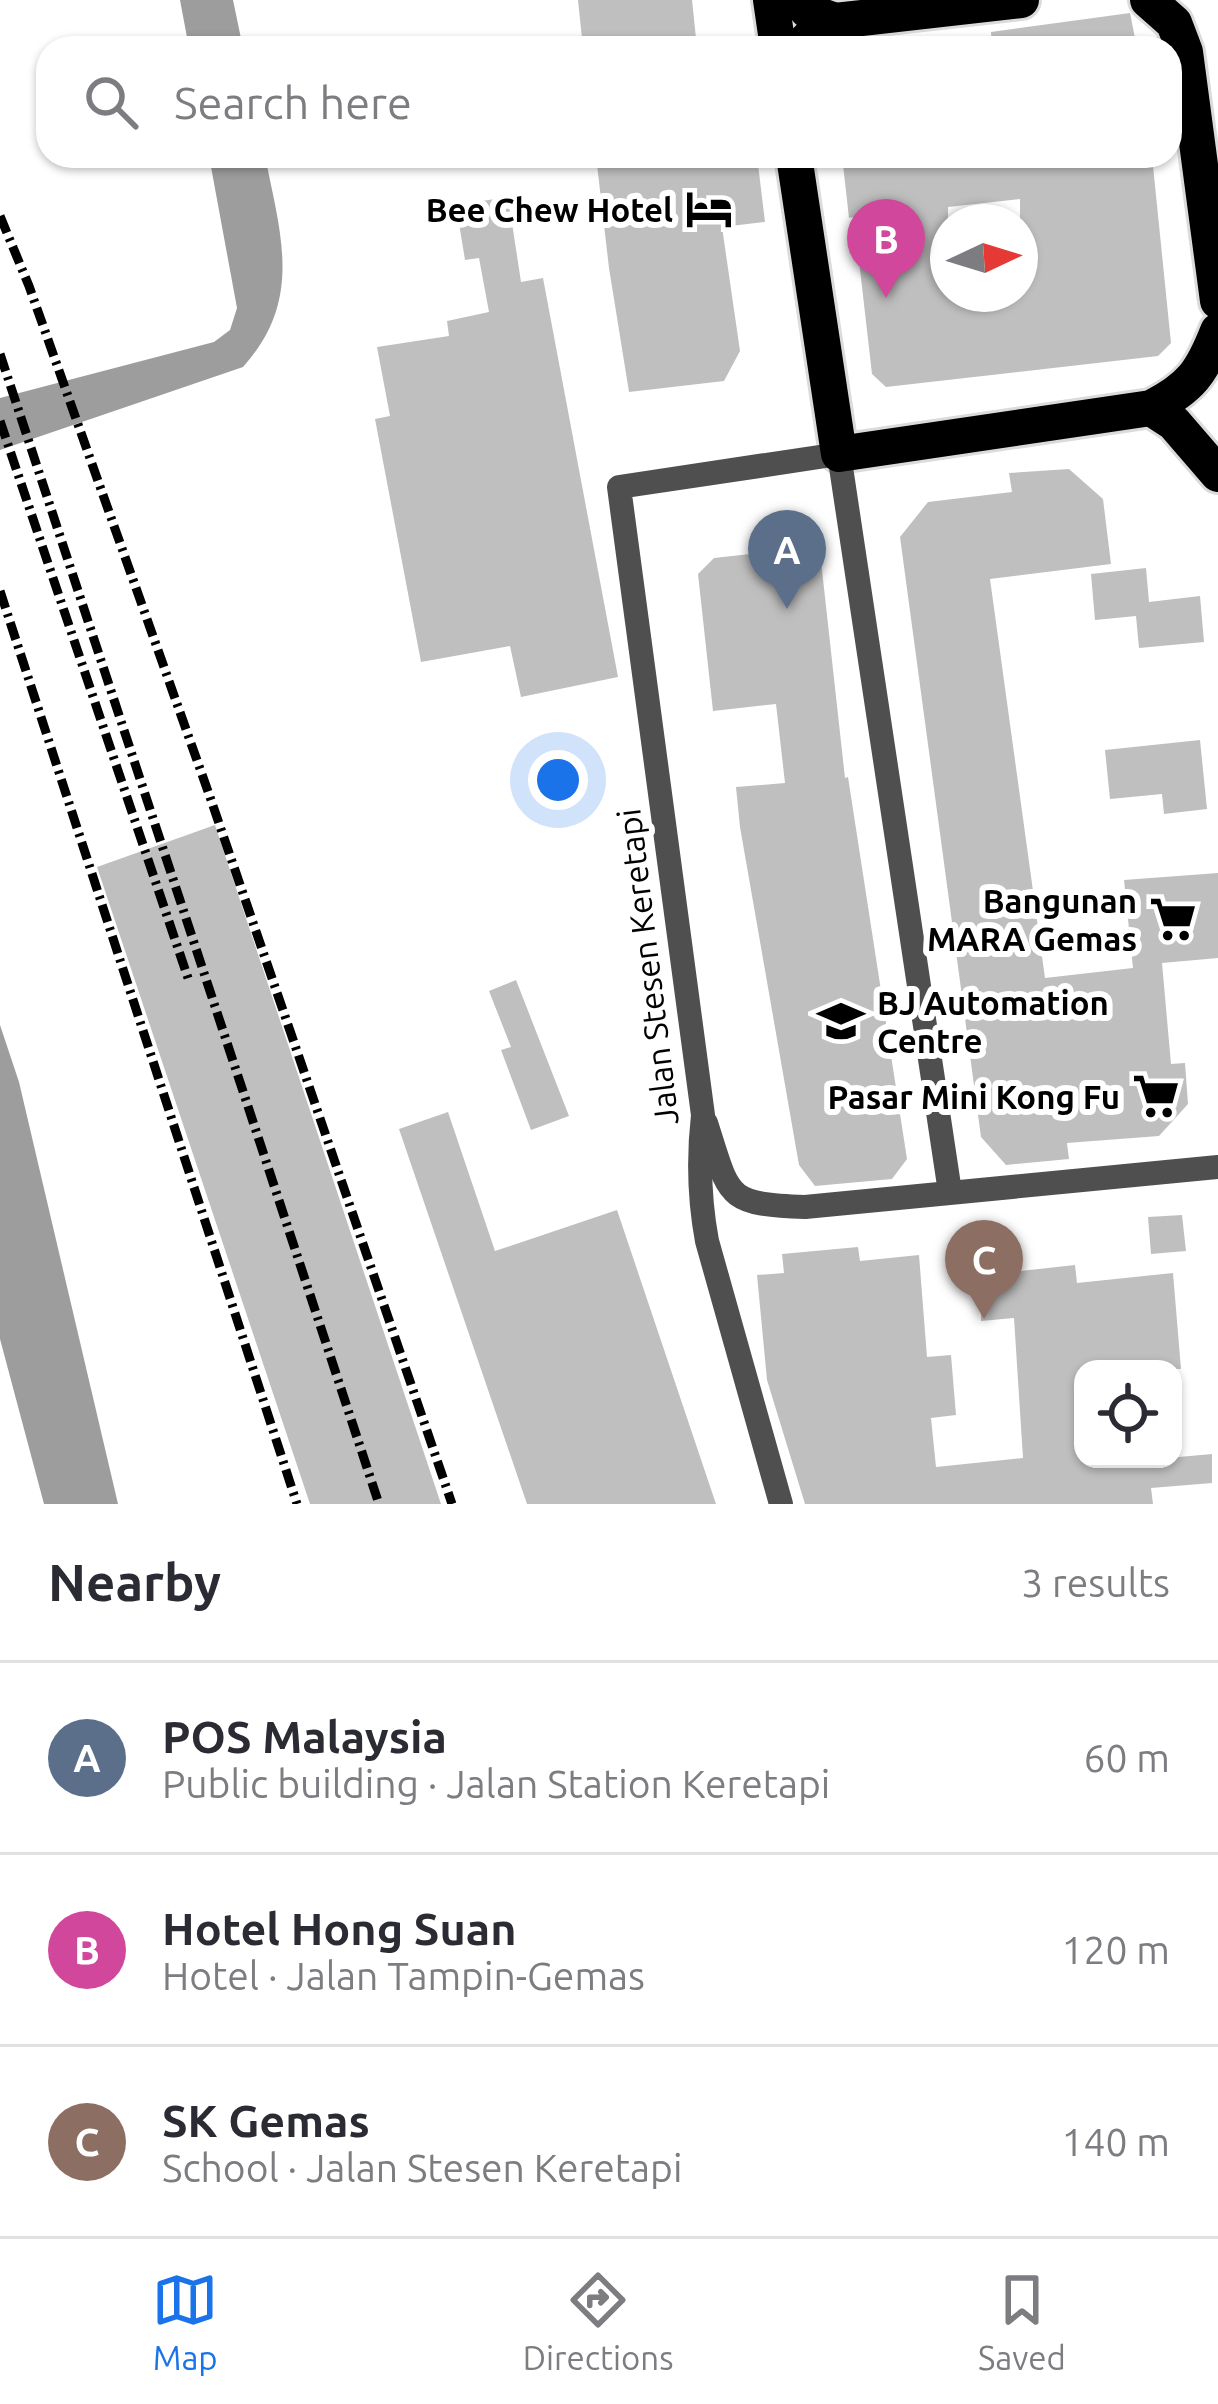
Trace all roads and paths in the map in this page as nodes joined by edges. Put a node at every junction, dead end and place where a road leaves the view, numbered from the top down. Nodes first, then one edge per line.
1 (771, 0) edge
2 (797, 0) edge
3 (1021, 0) edge
4 (1148, 0) edge
5 (1178, 0) edge
6 (835, 21) junction
7 (776, 36) edge
8 (811, 36) edge
9 (1179, 36) edge
10 (1182, 44) edge
11 (1185, 52) junction
12 (796, 168) edge
13 (1218, 301) edge
14 (1218, 331) edge
15 (1151, 408) junction
16 (839, 454) junction
17 (1218, 474) edge
18 (703, 1115) junction
19 (1218, 1167) edge
20 (950, 1192) junction
21 (781, 1504) edge

1 - 7 highway
2 - 6 highway
3 - 6 highway
4 - 9 highway
5 - 11 street
6 - 8 highway
10 - 11 highway
11 - 13 highway
12 - 16 highway
14 - 15 highway
15 - 16 highway
15 - 17 highway
16 - 18 street, Jalan Stesen Keretapi
16 - 20 street
18 - 20 street
18 - 21 street, Jalan Stesen Keretapi
19 - 20 street

